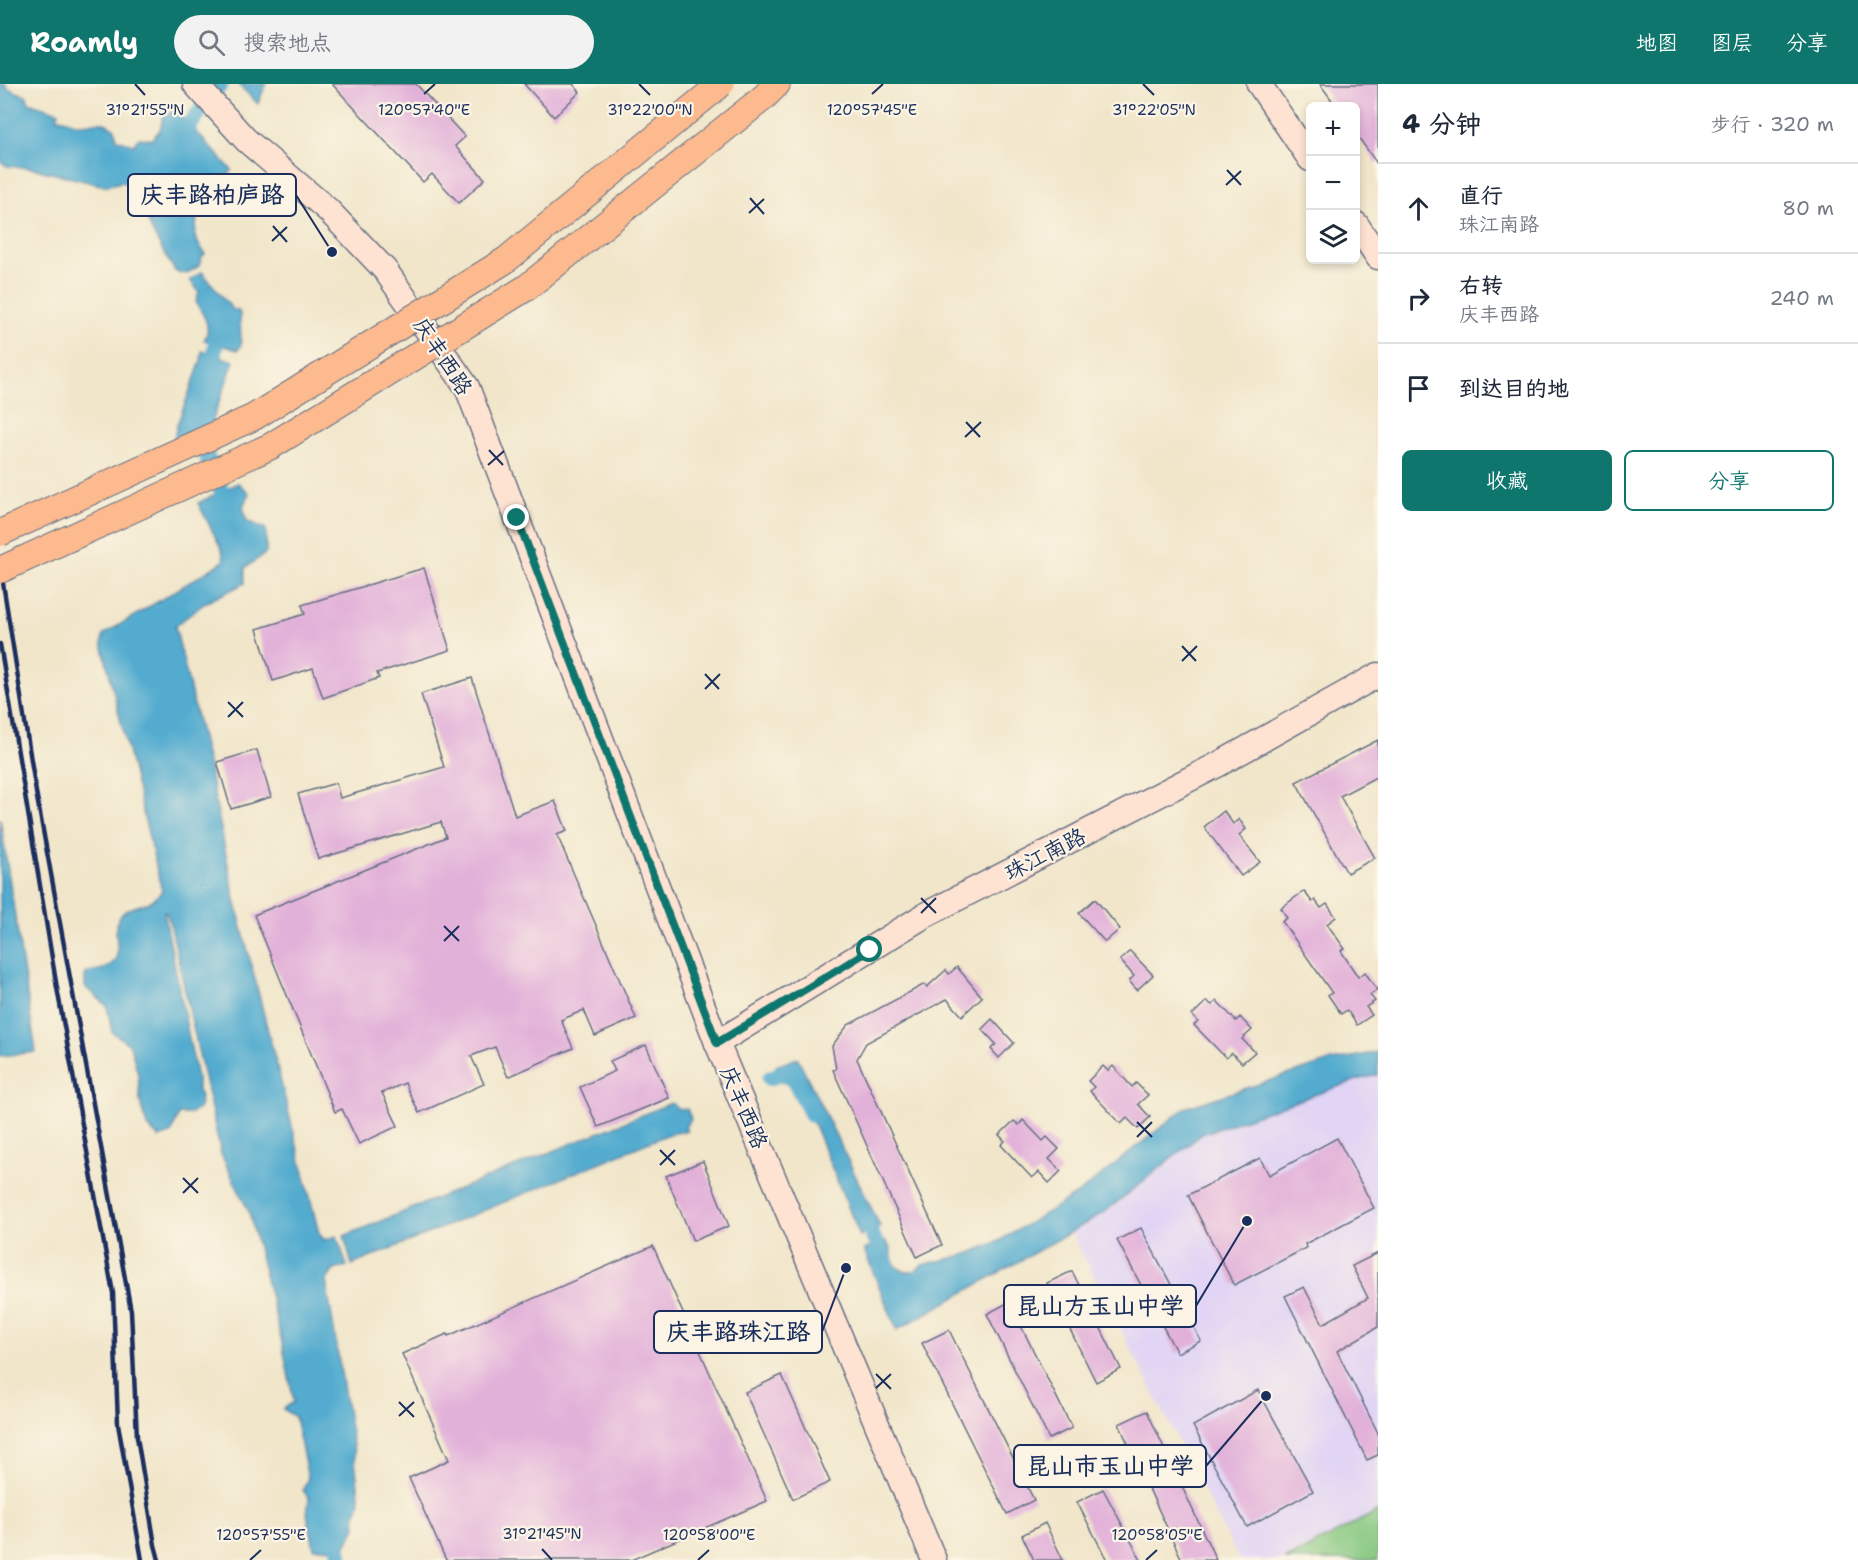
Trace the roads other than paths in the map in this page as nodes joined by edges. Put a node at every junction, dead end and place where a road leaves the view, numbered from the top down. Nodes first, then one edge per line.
1 (195, 84) edge
2 (721, 84) edge
3 (1259, 84) edge
4 (770, 91) edge
5 (1309, 156) edge
6 (1360, 230) edge
7 (1378, 257) edge
8 (0, 533) edge
9 (0, 570) edge
10 (1378, 675) edge
11 (717, 1043) junction
12 (934, 1560) edge

1 - 11 street, 庆丰西路
2 - 8 main road, bridge
3 - 5 street
4 - 9 main road, bridge
6 - 7 street
10 - 11 street, 珠江南路
11 - 12 street, 庆丰西路

